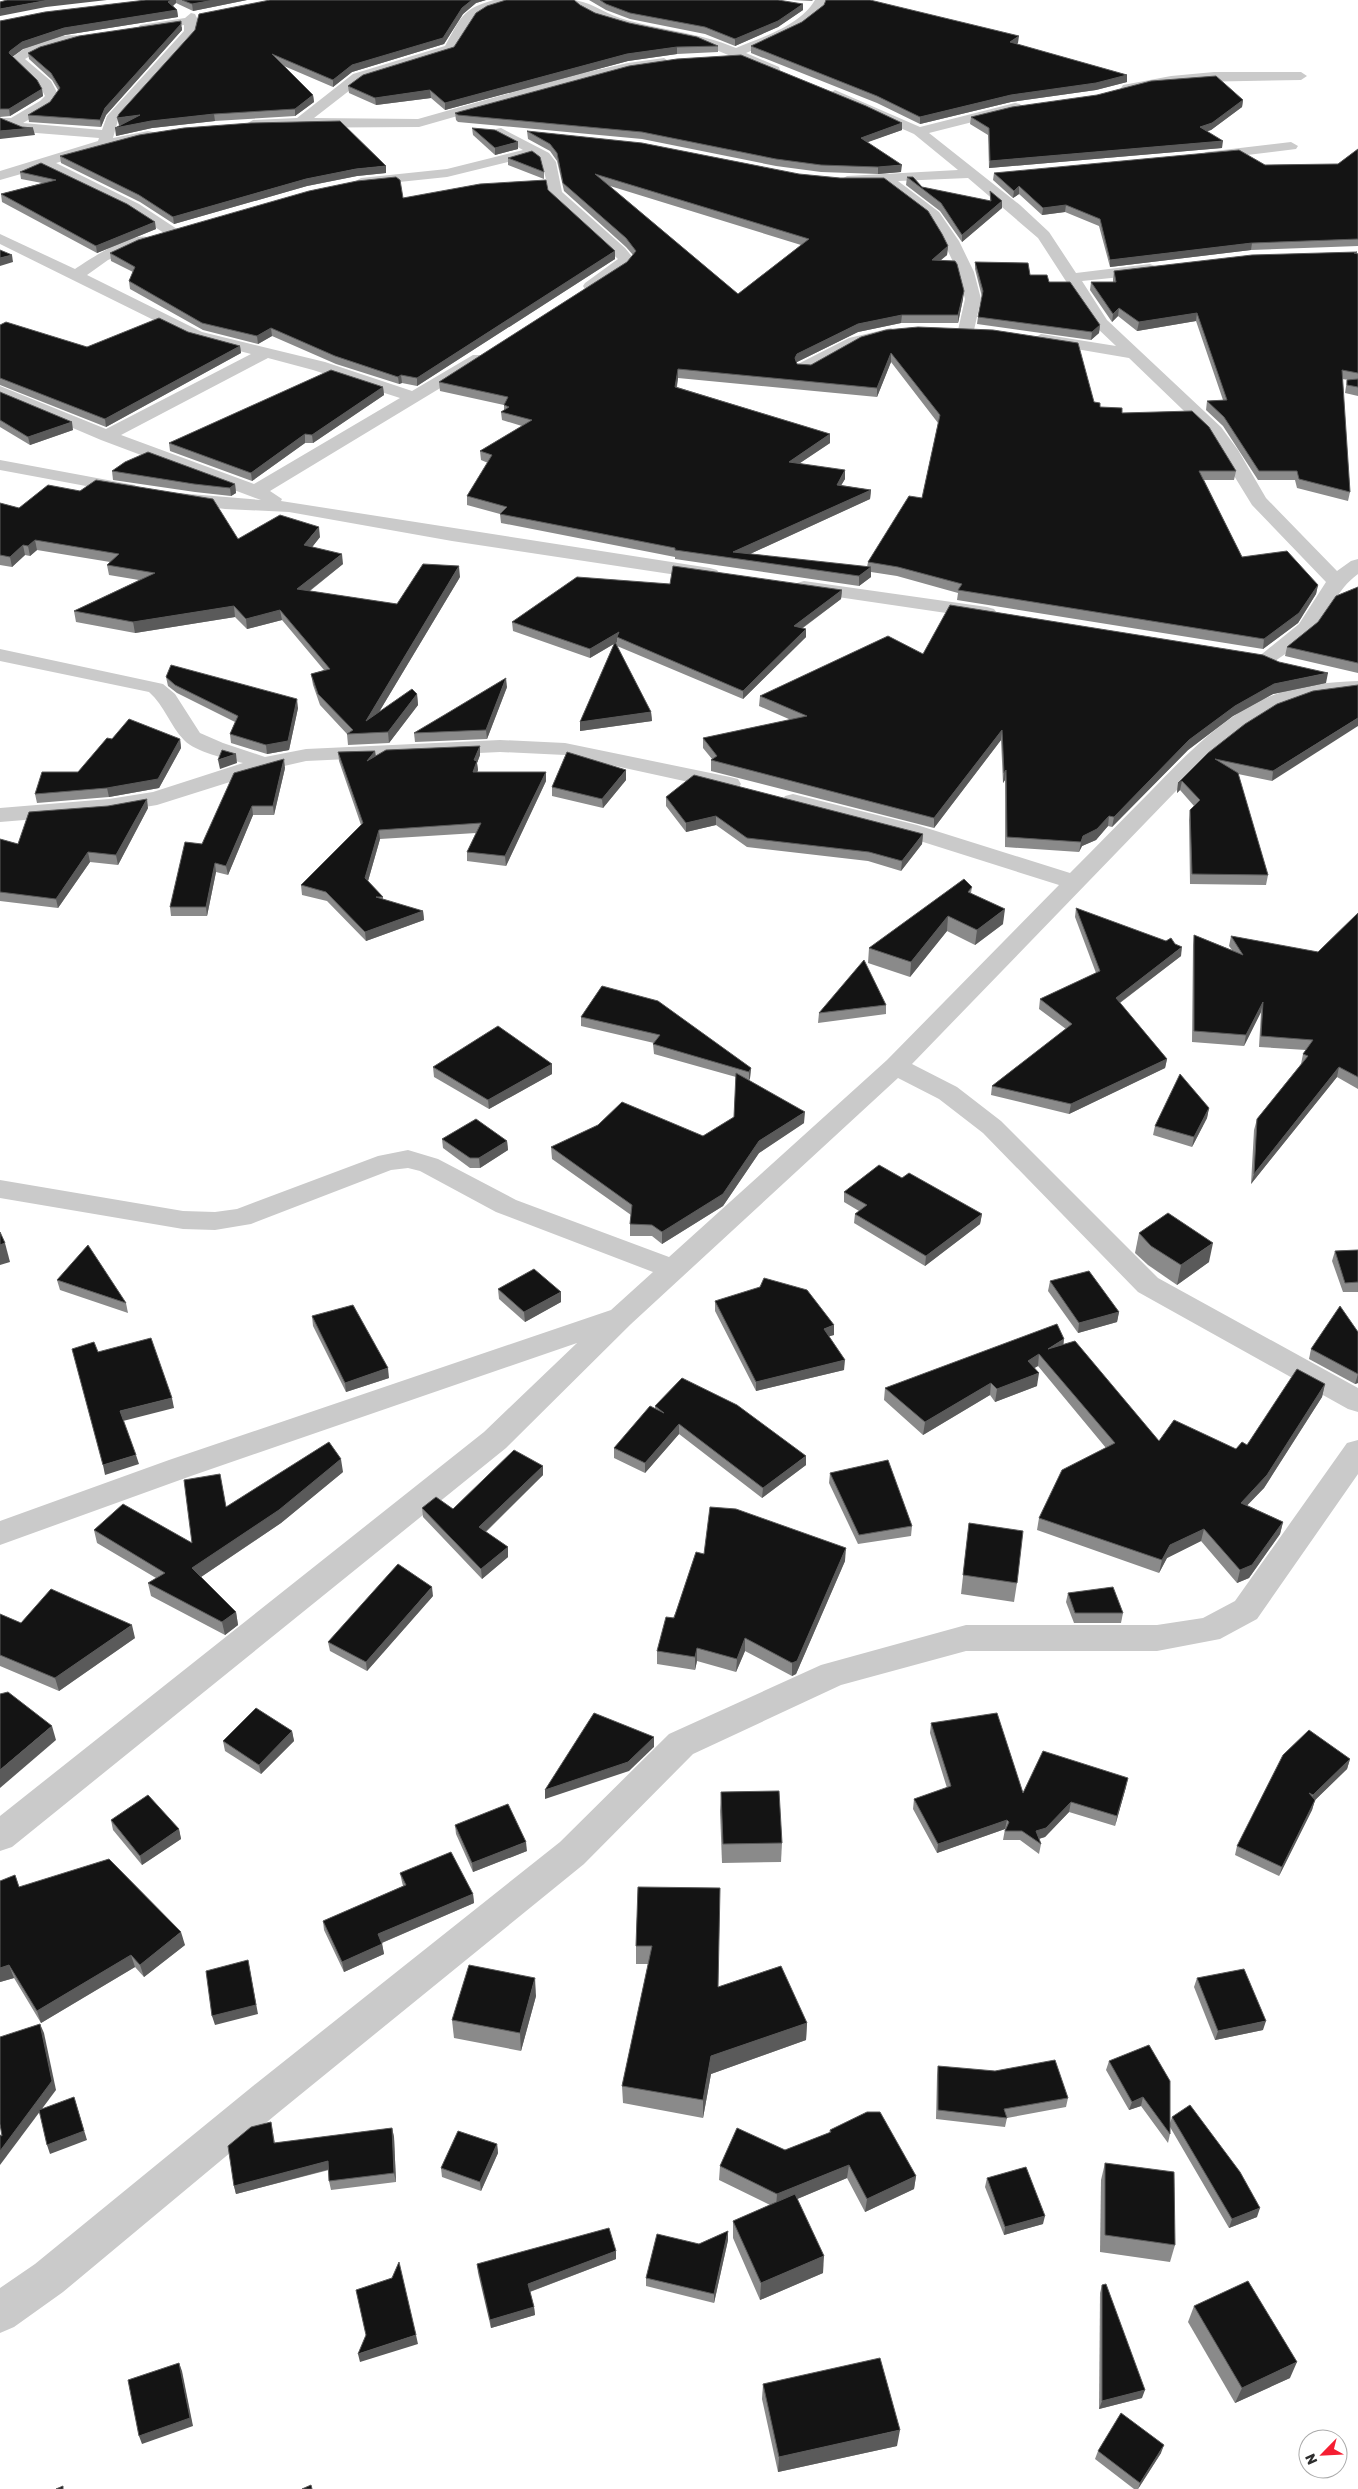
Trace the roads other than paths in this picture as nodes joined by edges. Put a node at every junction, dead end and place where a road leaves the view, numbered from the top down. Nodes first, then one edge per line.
1 (507, 0) edge
2 (576, 0) edge
3 (820, 3) edge
4 (801, 4) edge
5 (178, 10) edge
6 (207, 15) edge
7 (191, 18) junction
8 (134, 29) edge
9 (86, 38) edge
10 (738, 55) junction
11 (714, 58) edge
12 (677, 60) edge
13 (790, 76) edge
14 (1301, 76) dead end
15 (820, 88) edge
16 (1114, 91) edge
17 (1030, 106) edge
18 (6, 122) edge
19 (300, 122) junction
20 (419, 124) junction
21 (243, 125) edge
22 (452, 127) dead end
23 (485, 130) edge
24 (919, 131) junction
25 (501, 132) junction
26 (161, 133) edge
27 (535, 134) edge
28 (105, 139) junction
29 (1291, 146) dead end
30 (536, 151) junction
31 (1188, 157) edge
32 (44, 163) junction
33 (996, 174) edge
34 (975, 175) junction
35 (0, 176) edge
36 (831, 179) edge
37 (886, 179) junction
38 (348, 184) edge
39 (190, 226) edge
40 (172, 232) junction
41 (0, 238) edge
42 (1161, 268) edge
43 (77, 275) junction
44 (1072, 278) junction
45 (580, 294) edge
46 (947, 329) edge
47 (966, 330) junction
48 (903, 331) edge
49 (985, 332) edge
50 (1022, 336) edge
51 (497, 347) edge
52 (267, 352) junction
53 (1133, 354) junction
54 (804, 368) edge
55 (0, 391) edge
56 (415, 397) junction
57 (107, 436) junction
58 (5, 469) edge
59 (256, 491) junction
60 (289, 507) junction
61 (1358, 565) edge
62 (729, 576) edge
63 (1336, 581) junction
64 (788, 584) edge
65 (1005, 616) edge
66 (1248, 654) edge
67 (0, 655) edge
68 (1267, 658) junction
69 (1299, 678) junction
70 (1358, 682) edge
71 (1358, 688) edge
72 (266, 763) junction
73 (747, 789) edge
74 (775, 796) edge
75 (0, 815) edge
76 (1074, 882) junction
77 (896, 1066) junction
78 (0, 1190) edge
79 (673, 1269) junction
80 (621, 1317) junction
81 (1358, 1401) edge
82 (1358, 1451) edge
83 (0, 1533) edge
84 (0, 1836) edge
85 (0, 2313) edge

1 - 19 street
2 - 10 street
3 - 4 street
3 - 10 street
5 - 7 street
6 - 7 street
7 - 8 street
7 - 28 street
9 - 18 street
10 - 11 street
10 - 13 street
12 - 20 street
14 - 16 street
15 - 24 street
17 - 24 street
18 - 28 street
19 - 20 street
19 - 21 street
20 - 22 street
23 - 25 street
24 - 34 street
25 - 27 street
25 - 30 street
26 - 28 street
28 - 32 street
29 - 31 street
30 - 38 street
30 - 45 street
32 - 35 street
32 - 40 street
33 - 34 street
34 - 37 street
34 - 44 street
36 - 37 street
37 - 47 street
39 - 40 street
40 - 43 street
41 - 43 street
42 - 44 street
43 - 52 street
44 - 53 street
46 - 47 street
47 - 49 street
48 - 54 street
50 - 53 street
51 - 56 street
52 - 56 street
52 - 57 street
53 - 63 street
55 - 57 street
56 - 59 street
57 - 59 street
58 - 60 street
59 - 60 street
60 - 62 street
61 - 63 street
63 - 68 street
64 - 65 street
66 - 68 street
67 - 72 street
68 - 69 street
69 - 70 street
69 - 71 street
69 - 76 street
72 - 73 street
72 - 75 street
74 - 76 street
76 - 77 street
77 - 79 street
77 - 81 street
78 - 79 street
79 - 80 street
80 - 83 street
80 - 84 street
82 - 85 street

